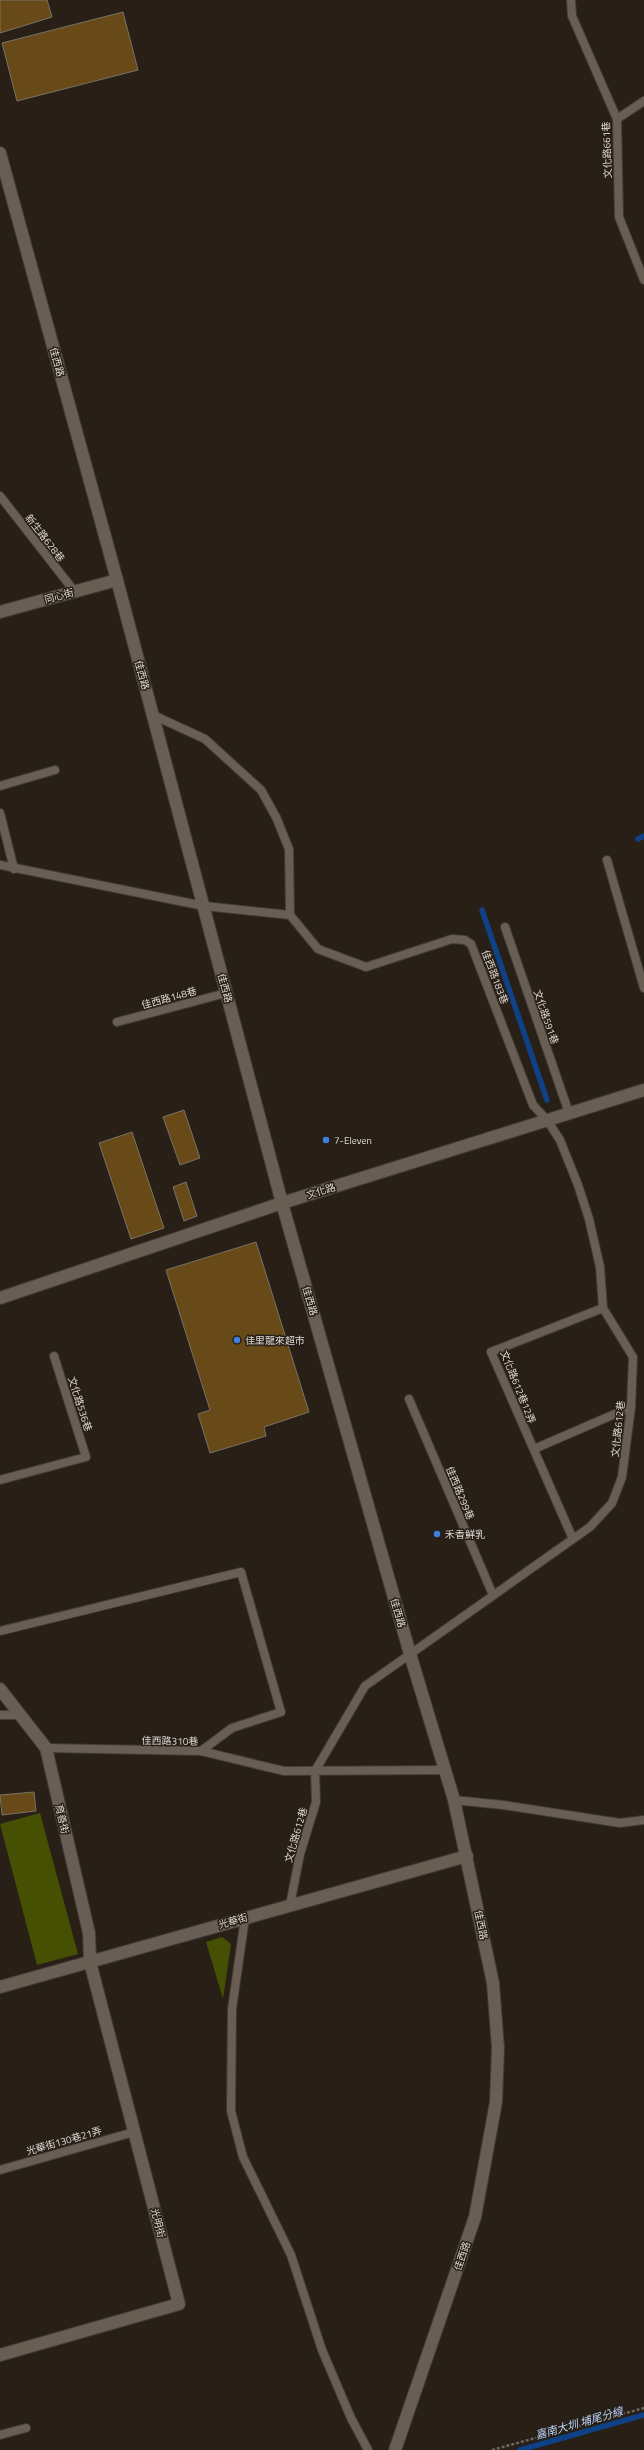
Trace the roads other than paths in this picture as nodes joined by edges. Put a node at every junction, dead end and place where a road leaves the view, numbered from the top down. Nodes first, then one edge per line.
1 (571, 0) edge
2 (644, 101) edge
3 (617, 119) junction
4 (0, 153) edge
5 (644, 280) edge
6 (0, 496) edge
7 (117, 580) junction
8 (75, 592) junction
9 (0, 612) edge
10 (153, 715) junction
11 (55, 770) dead end
12 (0, 786) edge
13 (0, 813) edge
14 (608, 860) dead end
15 (0, 864) edge
16 (14, 869) junction
17 (204, 906) junction
18 (290, 915) junction
19 (505, 927) dead end
20 (644, 988) edge
21 (226, 993) junction
22 (118, 1022) dead end
23 (644, 1090) edge
24 (569, 1113) junction
25 (547, 1120) junction
26 (282, 1203) junction
27 (0, 1298) edge
28 (603, 1308) junction
29 (54, 1356) dead end
30 (409, 1399) dead end
31 (631, 1407) junction
32 (534, 1449) junction
33 (0, 1480) edge
34 (573, 1539) junction
35 (493, 1595) junction
36 (0, 1631) edge
37 (410, 1654) junction
38 (0, 1689) edge
39 (0, 1715) edge
40 (20, 1715) junction
41 (46, 1748) junction
42 (201, 1751) junction
43 (444, 1770) junction
44 (315, 1771) junction
45 (454, 1800) junction
46 (644, 1820) edge
47 (467, 1856) junction
48 (290, 1905) junction
49 (244, 1918) junction
50 (90, 1962) junction
51 (0, 1987) edge
52 (134, 2132) junction
53 (0, 2170) edge
54 (0, 2355) edge
55 (26, 2428) dead end
56 (0, 2435) edge
57 (368, 2450) edge
58 (395, 2450) edge

1 - 3 lane, 文化路661巷
2 - 3 lane
3 - 5 lane, 文化路661巷
4 - 7 street, 佳西路
6 - 8 lane, 新生路628巷
7 - 8 street, 同心街
7 - 10 street, 佳西路
8 - 9 street, 同心街
10 - 17 street, 佳西路
10 - 18 lane
11 - 12 lane
13 - 16 lane
14 - 20 lane
15 - 16 lane
16 - 17 lane
17 - 18 lane
17 - 21 street, 佳西路
18 - 25 lane, 佳西路183巷
19 - 24 lane, 文化路591巷
21 - 22 lane, 佳西路148巷
21 - 26 street, 佳西路
23 - 24 street, 文化路
24 - 25 street, 文化路
25 - 26 street, 文化路
25 - 28 lane, 文化路612巷
26 - 27 street, 文化路
26 - 37 street, 佳西路
28 - 31 lane, 文化路612巷
28 - 32 lane, 文化路612巷12弄
29 - 33 lane, 文化路536巷
30 - 35 lane, 佳西路299巷
31 - 32 lane
31 - 34 lane, 文化路612巷
32 - 34 lane, 文化路612巷12弄
34 - 35 lane, 文化路612巷
35 - 37 lane, 文化路612巷
36 - 42 lane
37 - 43 street, 佳西路
37 - 44 lane
38 - 40 street, 育善街
39 - 40 lane
40 - 41 street, 育善街
41 - 42 lane, 佳西路310巷
41 - 50 street, 育善街
42 - 44 lane, 佳西路310巷
43 - 44 lane, 佳西路310巷
43 - 45 street, 佳西路
44 - 48 lane, 文化路612巷
45 - 46 lane
45 - 47 street, 佳西路
47 - 48 street, 光華街
47 - 58 street, 佳西路
48 - 49 street, 光華街
49 - 50 street, 光華街
49 - 57 lane
50 - 51 street, 光華街
50 - 52 street, 光明街
52 - 53 lane, 光華街130巷21弄
52 - 54 street, 光明街
55 - 56 lane

